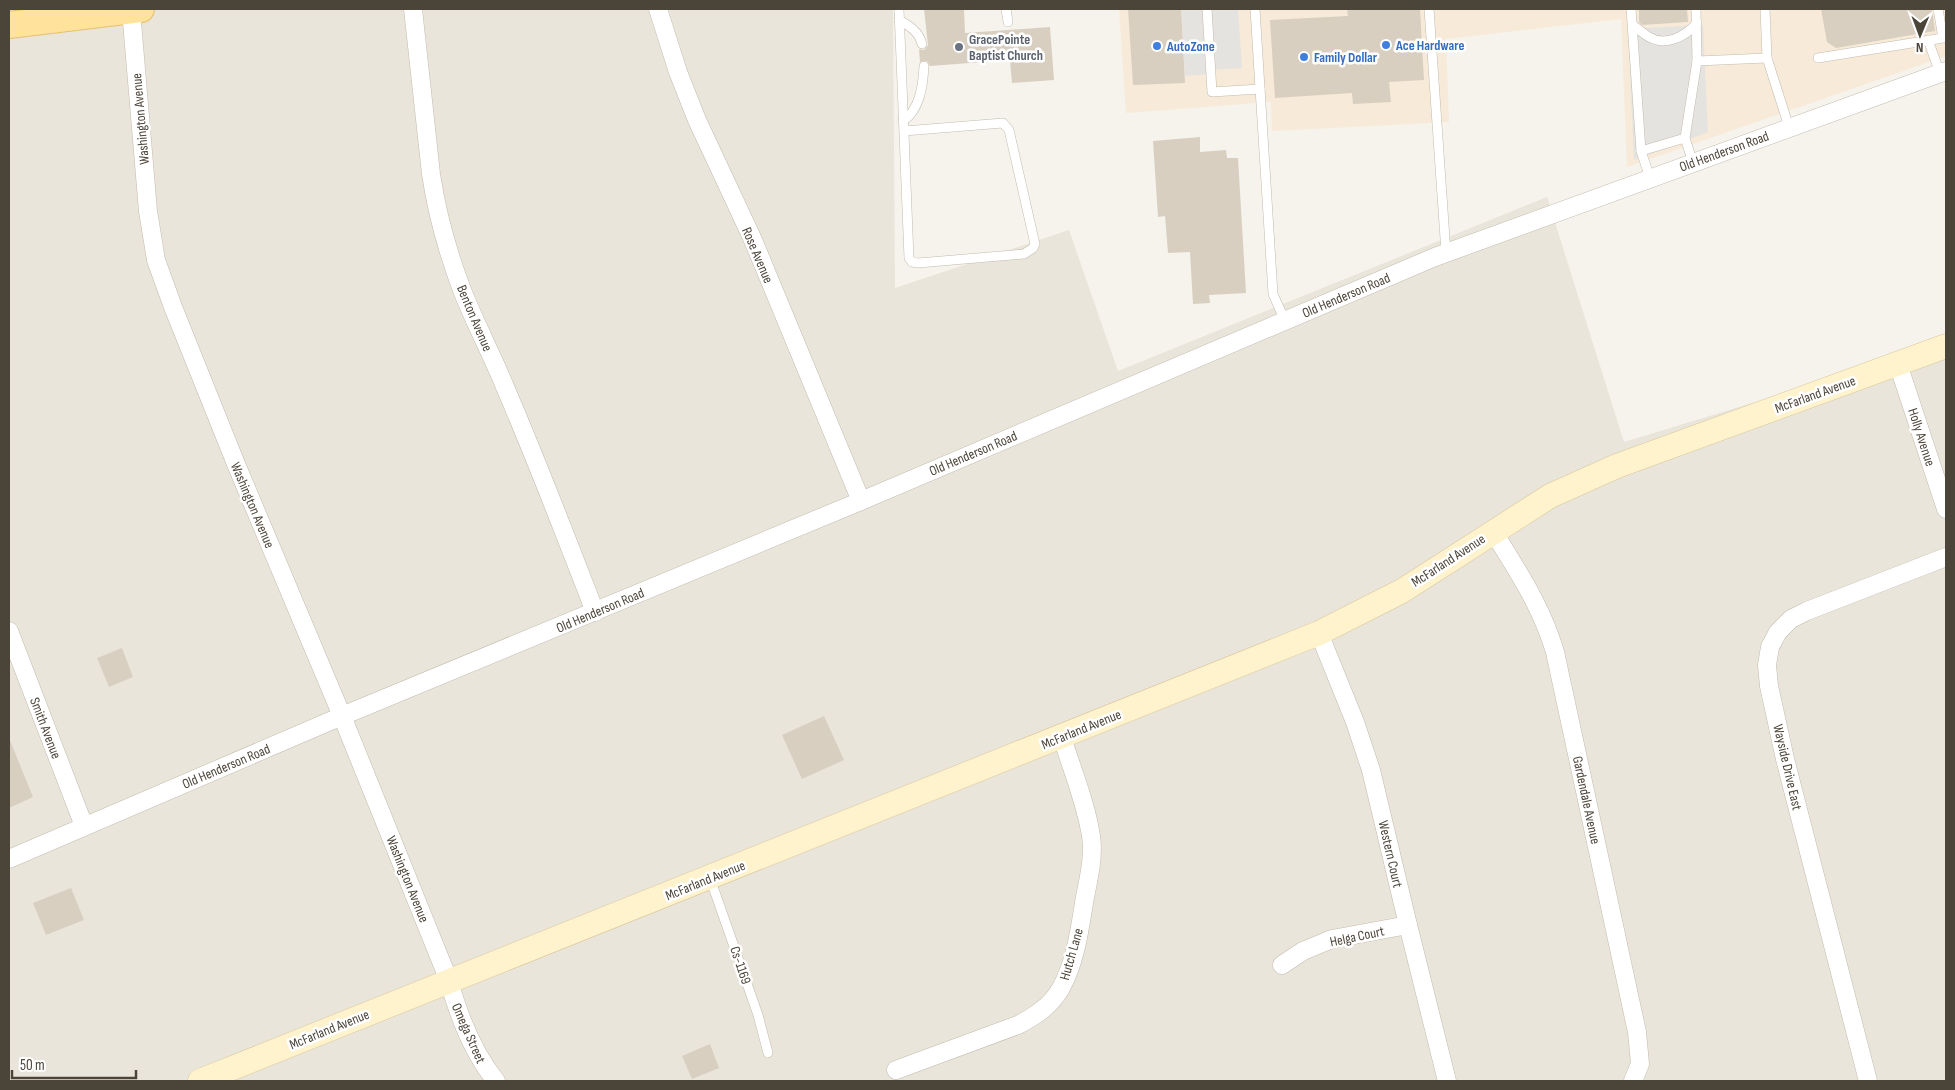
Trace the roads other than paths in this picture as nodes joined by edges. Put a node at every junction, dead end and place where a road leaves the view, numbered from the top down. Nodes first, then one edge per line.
1 (134, 9) edge
2 (413, 9) edge
3 (658, 9) edge
4 (899, 9) edge
5 (1006, 9) edge
6 (1207, 9) edge
7 (1255, 9) edge
8 (1429, 9) edge
9 (1631, 9) edge
10 (1696, 9) edge
11 (1765, 9) edge
12 (1938, 9) edge
13 (72, 13) edge
14 (899, 20) junction
15 (1008, 22) dead end
16 (1697, 23) junction
17 (9, 25) edge
18 (1632, 25) junction
19 (1928, 40) junction
20 (922, 44) dead end
21 (1767, 58) junction
22 (1818, 58) dead end
23 (1697, 61) junction
24 (924, 66) dead end
25 (1943, 72) edge
26 (1260, 89) junction
27 (903, 120) junction
28 (1789, 128) junction
29 (904, 131) junction
30 (1685, 138) junction
31 (1641, 151) junction
32 (1693, 163) junction
33 (1650, 178) junction
34 (1446, 253) junction
35 (1285, 321) junction
36 (1946, 346) edge
37 (1898, 364) junction
38 (861, 501) junction
39 (1946, 510) edge
40 (1493, 531) junction
41 (1946, 557) edge
42 (595, 612) junction
43 (9, 630) edge
44 (1319, 633) junction
45 (342, 716) junction
46 (1062, 737) junction
47 (84, 826) junction
48 (9, 859) edge
49 (710, 878) junction
50 (1408, 926) junction
51 (1282, 965) dead end
52 (449, 981) junction
53 (768, 1053) dead end
54 (896, 1070) dead end
55 (200, 1081) edge
56 (496, 1081) edge
57 (1447, 1081) edge
58 (1633, 1081) edge
59 (1868, 1081) edge

1 - 13 main road
1 - 45 street, Washington Avenue
2 - 42 street, Benton Avenue
3 - 38 street, Rose Avenue
4 - 14 lane
5 - 15 lane
6 - 26 lane
7 - 26 lane
8 - 34 lane
9 - 18 lane
10 - 16 lane
11 - 21 lane
12 - 19 lane
13 - 17 main road
14 - 20 lane
14 - 27 lane
16 - 18 lane
16 - 23 lane
18 - 31 lane
19 - 22 lane
19 - 25 lane
21 - 23 lane
21 - 28 lane
23 - 30 lane
24 - 27 lane
25 - 28 street, Old Henderson Road
26 - 35 lane
27 - 29 lane
28 - 32 street, Old Henderson Road
29 - 29 lane
30 - 31 lane
30 - 32 lane
31 - 33 lane
32 - 33 street, Old Henderson Road
33 - 34 street, Old Henderson Road
34 - 35 street, Old Henderson Road
35 - 38 street, Old Henderson Road
36 - 37 street, McFarland Avenue
37 - 39 street, Holly Avenue
37 - 40 street, McFarland Avenue
38 - 42 street, Old Henderson Road
40 - 44 street, McFarland Avenue
40 - 58 street, Gardendale Avenue
41 - 59 street, Wayside Drive East
42 - 45 street, Old Henderson Road
43 - 47 street, Smith Avenue
44 - 46 street, McFarland Avenue
44 - 50 street, Western Court
45 - 47 street, Old Henderson Road
45 - 52 street, Washington Avenue
46 - 49 street, McFarland Avenue
46 - 54 street, Hutch Lane
47 - 48 street, Old Henderson Road
49 - 52 street, McFarland Avenue
49 - 53 lane, Cs-1169
50 - 51 street, Helga Court
50 - 57 street, Western Court
52 - 55 street, McFarland Avenue
52 - 56 street, Omega Street

